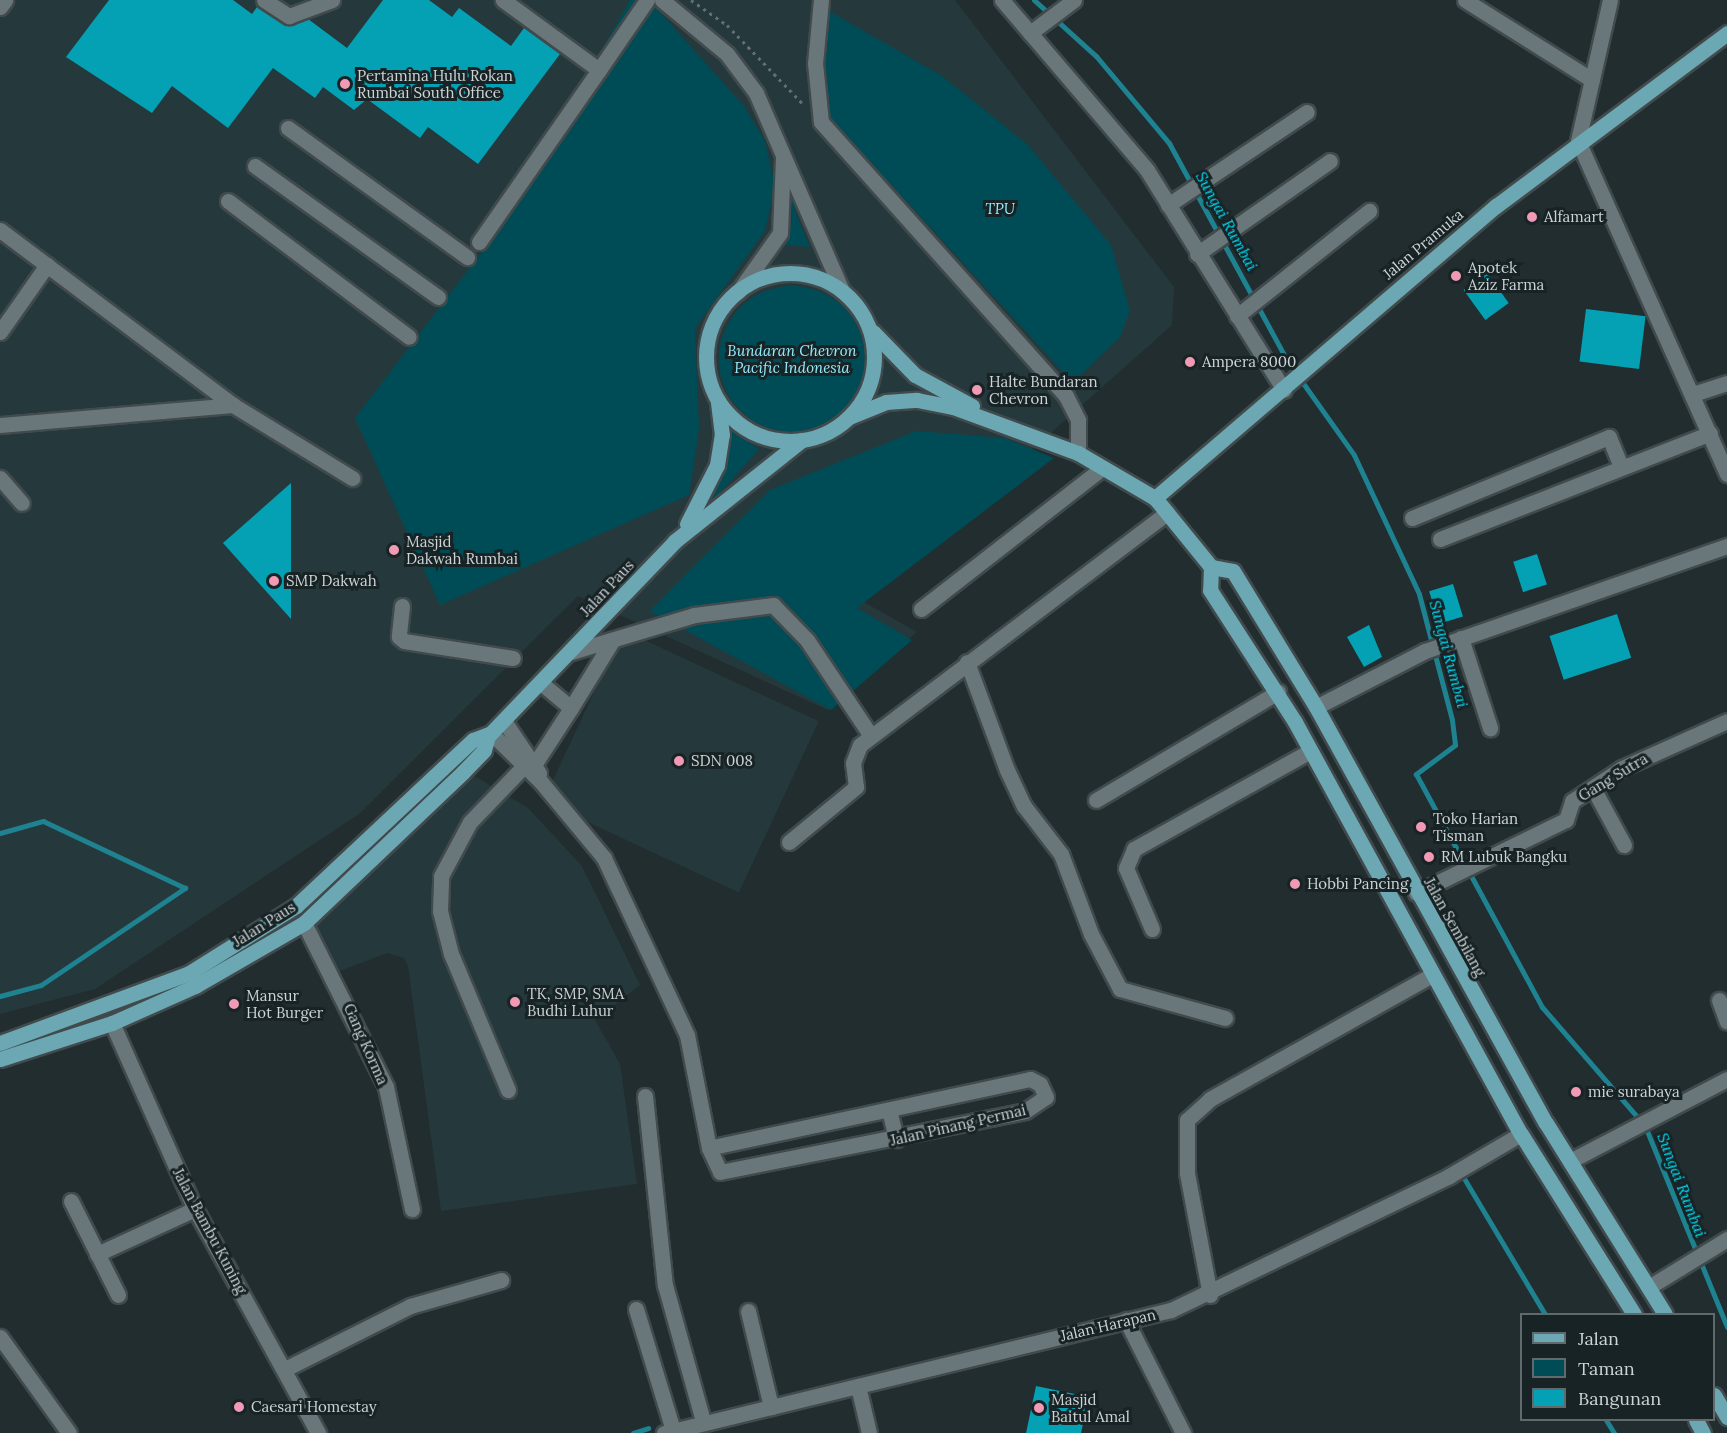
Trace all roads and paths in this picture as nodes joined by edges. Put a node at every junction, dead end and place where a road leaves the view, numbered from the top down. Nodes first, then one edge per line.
1 (5, 0) edge
2 (264, 0) edge
3 (332, 0) edge
4 (503, 0) edge
5 (647, 0) edge
6 (662, 0) edge
7 (691, 0) edge
8 (821, 0) edge
9 (1074, 0) edge
10 (1465, 0) edge
11 (1610, 0) edge
12 (1005, 1) edge
13 (0, 7) edge
14 (1030, 33) junction
15 (1727, 33) edge
16 (600, 70) junction
17 (1592, 80) junction
18 (1307, 112) dead end
19 (821, 122) junction
20 (288, 128) dead end
21 (1578, 141) junction
22 (783, 146) junction
23 (1330, 161) dead end
24 (255, 166) dead end
25 (228, 201) dead end
26 (1168, 205) junction
27 (1369, 211) dead end
28 (0, 230) edge
29 (478, 242) dead end
30 (1197, 254) junction
31 (467, 257) dead end
32 (47, 265) junction
33 (842, 291) junction
34 (738, 292) junction
35 (438, 297) dead end
36 (1243, 312) junction
37 (870, 328) junction
38 (0, 332) edge
39 (409, 337) dead end
40 (1727, 383) edge
41 (1284, 390) junction
42 (1693, 394) junction
43 (718, 401) junction
44 (233, 405) junction
45 (849, 417) junction
46 (0, 424) edge
47 (1009, 426) junction
48 (1710, 433) junction
49 (802, 440) junction
50 (1078, 453) junction
51 (1621, 467) junction
52 (1102, 468) junction
53 (1727, 474) edge
54 (0, 478) edge
55 (352, 478) dead end
56 (1155, 498) junction
57 (22, 502) dead end
58 (1167, 513) junction
59 (1412, 518) dead end
60 (1440, 539) dead end
61 (675, 541) junction
62 (1727, 546) edge
63 (1211, 567) junction
64 (1233, 572) junction
65 (1210, 590) junction
66 (402, 606) dead end
67 (921, 609) dead end
68 (1461, 638) junction
69 (612, 641) junction
70 (571, 652) junction
71 (513, 658) dead end
72 (967, 662) junction
73 (541, 684) junction
74 (1278, 692) junction
75 (1316, 707) junction
76 (571, 708) junction
77 (504, 721) junction
78 (1727, 721) edge
79 (1490, 728) dead end
80 (490, 734) junction
81 (871, 736) junction
82 (1311, 751) junction
83 (528, 766) junction
84 (1593, 788) junction
85 (1096, 800) dead end
86 (789, 842) dead end
87 (1624, 845) dead end
88 (1416, 893) junction
89 (304, 923) junction
90 (1152, 929) dead end
91 (1430, 976) junction
92 (1719, 1000) dead end
93 (1225, 1018) dead end
94 (1727, 1022) edge
95 (112, 1023) junction
96 (0, 1043) edge
97 (0, 1059) edge
98 (1727, 1079) edge
99 (508, 1090) dead end
100 (645, 1096) dead end
101 (889, 1110) junction
102 (1521, 1134) junction
103 (896, 1139) junction
104 (709, 1148) junction
105 (1570, 1161) junction
106 (71, 1201) dead end
107 (195, 1209) junction
108 (412, 1209) dead end
109 (1727, 1239) edge
110 (97, 1254) junction
111 (501, 1280) dead end
112 (1648, 1287) junction
113 (118, 1295) dead end
114 (1210, 1295) junction
115 (636, 1309) dead end
116 (748, 1311) dead end
117 (1633, 1313) edge
118 (1664, 1313) edge
119 (1126, 1320) junction
120 (0, 1337) edge
121 (285, 1370) junction
122 (858, 1386) junction
123 (1715, 1398) edge
124 (771, 1407) junction
125 (1727, 1417) edge
126 (714, 1424) edge
127 (669, 1431) edge
128 (69, 1433) edge
129 (318, 1433) edge
130 (869, 1433) edge
131 (1183, 1433) edge

1 - 13 street
2 - 3 street
4 - 16 street
5 - 16 street
6 - 22 street
7 - 19 path
8 - 19 street
9 - 14 street
10 - 17 street
11 - 17 street
12 - 14 street
14 - 26 street
15 - 21 main road, Jalan Pramuka
16 - 29 street
17 - 21 street
18 - 26 street
19 - 50 street
20 - 31 street
21 - 41 main road, Jalan Pramuka
21 - 42 street
22 - 33 street
22 - 34 street
23 - 30 street
24 - 35 street
25 - 39 street
26 - 30 street
27 - 36 street
28 - 32 street
30 - 36 street
32 - 38 street
32 - 44 street
33 - 34 main road
33 - 37 main road
34 - 43 main road
36 - 41 street
37 - 45 main road
37 - 47 main road
40 - 42 street
41 - 56 main road, Jalan Pramuka
42 - 48 street
43 - 49 main road
43 - 61 main road, Jalan Paus
44 - 46 street
44 - 55 street
45 - 47 main road
45 - 49 main road
47 - 50 main road
48 - 51 street
48 - 53 street
49 - 61 main road, Jalan Paus
50 - 52 main road
51 - 59 street
51 - 60 street
52 - 56 main road
52 - 67 street
54 - 57 street
56 - 58 main road
58 - 63 main road
58 - 72 street
61 - 70 main road, Jalan Paus
62 - 68 street
63 - 64 main road
63 - 65 main road
64 - 65 main road
64 - 75 main road, Jalan Sembilang
65 - 74 main road
66 - 71 street
68 - 75 street
68 - 79 street
69 - 70 street
69 - 76 street
69 - 81 street
70 - 73 main road, Jalan Paus
72 - 81 street
72 - 93 street
73 - 76 street
73 - 77 main road, Jalan Paus
74 - 82 main road
74 - 85 street
75 - 88 main road, Jalan Sembilang
76 - 83 street
77 - 80 main road, Jalan Paus
77 - 83 street, Jalan Pinang Permai
78 - 84 street, Gang Sutra
80 - 83 street, Jalan Pinang Permai
80 - 89 main road, Jalan Paus
80 - 96 main road, Jalan Paus
81 - 86 street
82 - 90 street
82 - 91 main road
83 - 99 street
83 - 104 street, Jalan Pinang Permai
84 - 87 street
84 - 88 street, Gang Sutra
88 - 105 main road, Jalan Sembilang
89 - 95 main road, Jalan Paus
89 - 108 street, Gang Korma
91 - 102 main road
91 - 114 street
92 - 94 street
95 - 97 main road, Jalan Paus
95 - 107 street, Jalan Bambu Kuning
98 - 105 street
100 - 126 street
101 - 103 street
101 - 103 street, Jalan Pinang Permai
101 - 104 street, Jalan Pinang Permai
102 - 114 street, Jalan Harapan
102 - 117 main road
103 - 104 street, Jalan Pinang Permai
105 - 112 main road, Jalan Sembilang
106 - 110 street
107 - 110 street
107 - 121 street, Jalan Bambu Kuning
109 - 112 street
110 - 113 street
111 - 121 street
112 - 118 main road, Jalan Sembilang
114 - 119 street, Jalan Harapan
115 - 127 street
116 - 124 street
119 - 122 street, Jalan Harapan
119 - 131 street
120 - 128 street
121 - 129 street, Jalan Bambu Kuning
122 - 124 street, Jalan Harapan
122 - 130 street
123 - 125 main road
124 - 126 street, Jalan Harapan
126 - 127 street, Jalan Harapan

